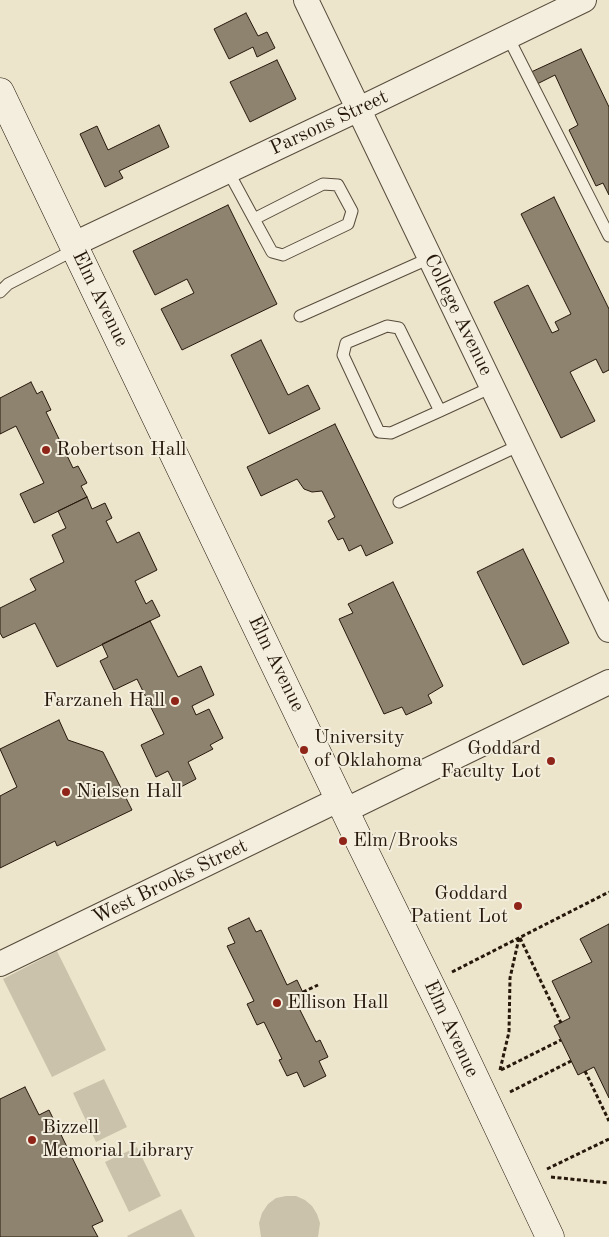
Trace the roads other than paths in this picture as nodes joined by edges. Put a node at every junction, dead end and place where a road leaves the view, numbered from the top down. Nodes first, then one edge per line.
1 (306, 0) edge
2 (584, 0) edge
3 (508, 37) junction
4 (0, 92) edge
5 (359, 110) junction
6 (228, 172) junction
7 (254, 219) junction
8 (609, 236) edge
9 (75, 247) junction
10 (430, 258) junction
11 (3, 288) edge
12 (300, 316) dead end
13 (492, 387) junction
14 (440, 411) junction
15 (520, 445) junction
16 (399, 502) dead end
17 (609, 630) edge
18 (609, 682) edge
19 (343, 805) junction
20 (0, 964) edge
21 (550, 1237) edge

1 - 5 street, College Avenue
2 - 3 street, Parsons Street
3 - 5 street, Parsons Street
3 - 8 lane
4 - 9 street, Elm Avenue
5 - 6 street, Parsons Street
5 - 10 street, College Avenue
6 - 7 lane
6 - 9 street, Parsons Street
7 - 7 lane
9 - 11 lane
9 - 19 street, Elm Avenue
10 - 12 lane
10 - 13 street, College Avenue
13 - 14 lane
13 - 15 street, College Avenue
14 - 14 lane
15 - 16 lane
15 - 17 street, College Avenue
18 - 19 street, West Brooks Street
19 - 20 street, West Brooks Street
19 - 21 street, Elm Avenue

